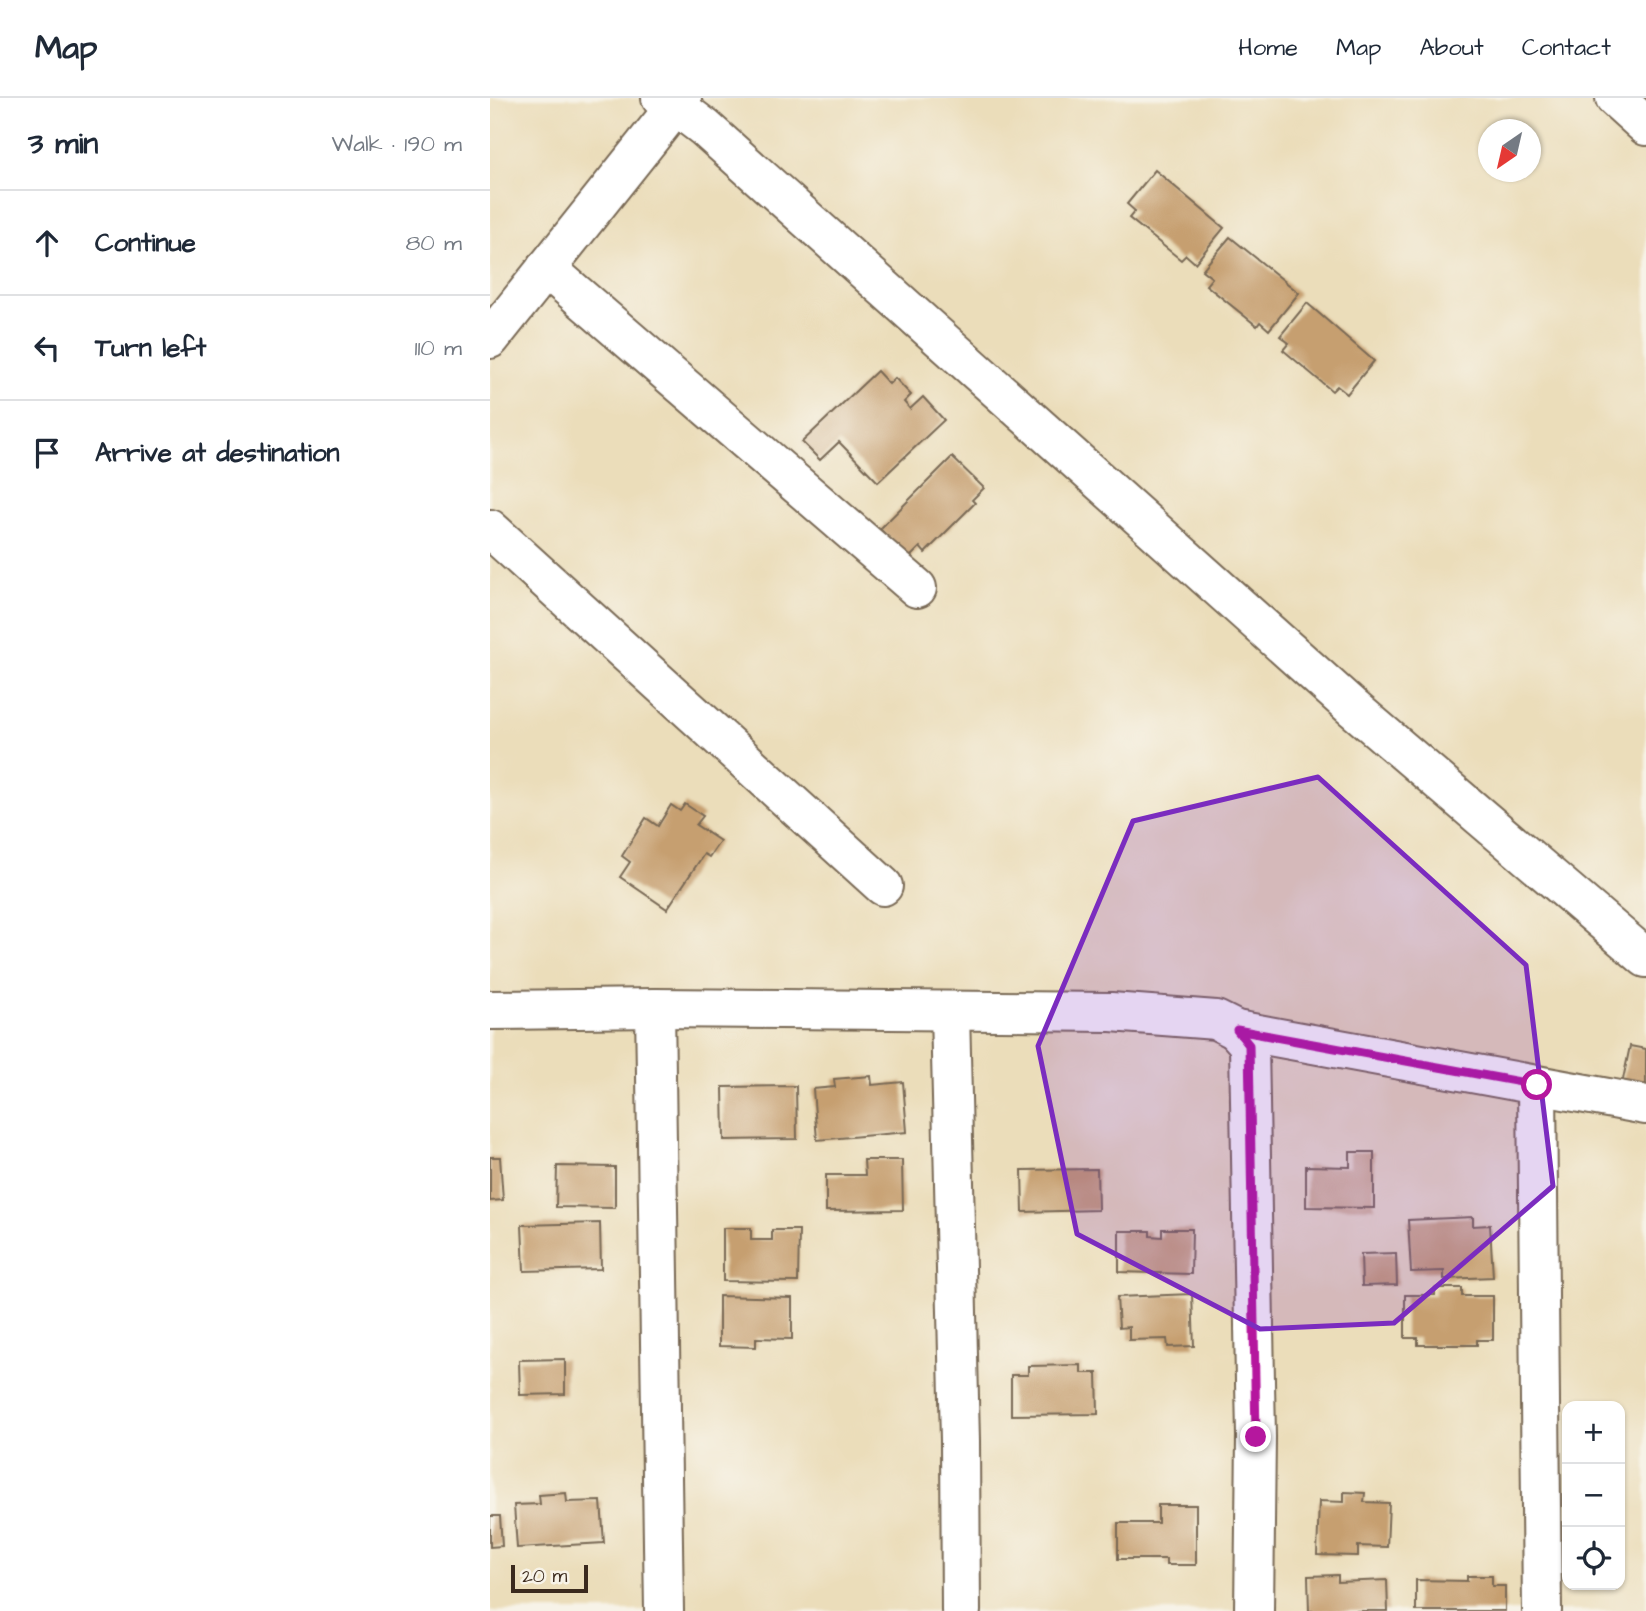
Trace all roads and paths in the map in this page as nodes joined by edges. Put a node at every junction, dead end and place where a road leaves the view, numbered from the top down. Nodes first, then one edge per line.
1 (1615, 98) edge
2 (673, 101) edge
3 (1646, 126) edge
4 (546, 268) junction
5 (490, 339) edge
6 (490, 529) edge
7 (917, 588) dead end
8 (883, 886) dead end
9 (1646, 958) edge
10 (655, 1008) junction
11 (490, 1010) edge
12 (950, 1012) junction
13 (1237, 1030) junction
14 (1537, 1085) junction
15 (1646, 1105) edge
16 (663, 1611) edge
17 (961, 1611) edge
18 (1254, 1611) edge
19 (1542, 1611) edge

1 - 3 street
2 - 4 street
2 - 9 street
4 - 5 street
4 - 7 street
6 - 8 street
10 - 11 street
10 - 12 street
10 - 16 street
12 - 13 street
12 - 17 street
13 - 14 street
13 - 18 street
14 - 15 street
14 - 19 street

